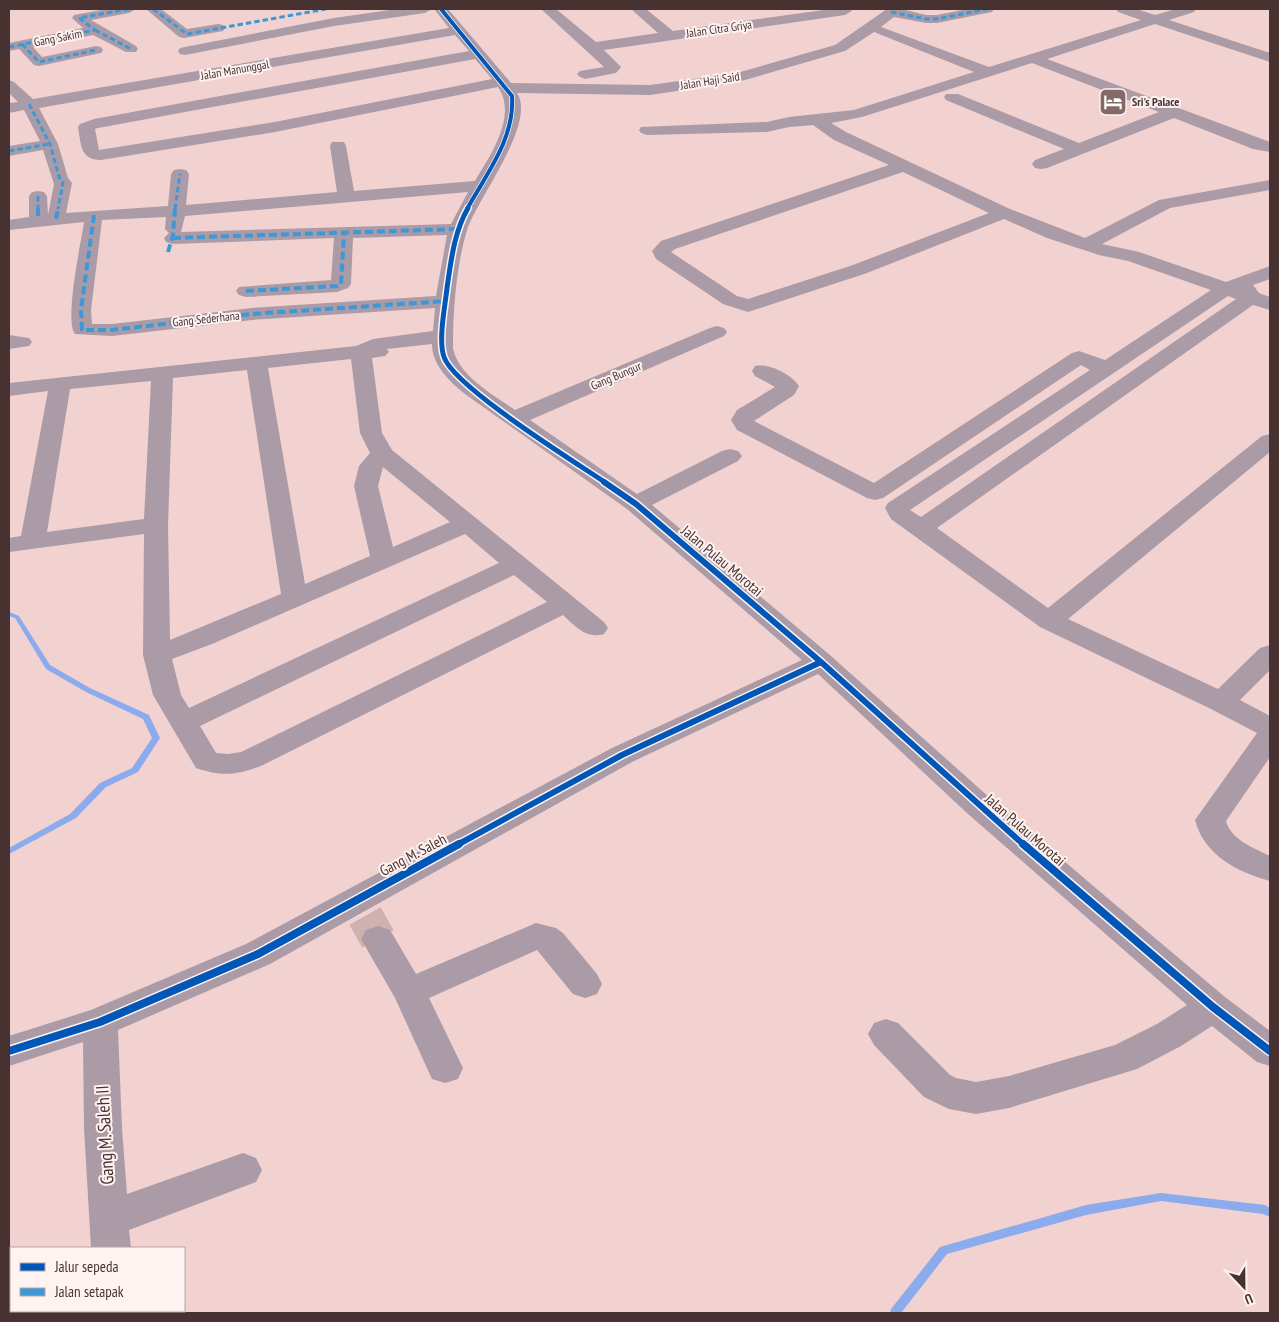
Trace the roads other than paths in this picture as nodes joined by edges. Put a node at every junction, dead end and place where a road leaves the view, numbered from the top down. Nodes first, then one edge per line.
1 (129, 9) edge
2 (153, 9) edge
3 (326, 9) edge
4 (425, 9) edge
5 (441, 9) edge
6 (548, 9) edge
7 (638, 9) edge
8 (987, 9) edge
9 (1123, 9) edge
10 (1138, 9) edge
11 (1189, 9) edge
12 (893, 11) edge
13 (847, 12) edge
14 (1159, 18) junction
15 (96, 30) junction
16 (460, 30) junction
17 (880, 31) dead end
18 (670, 36) junction
19 (15, 46) edge
20 (593, 47) junction
21 (131, 49) dead end
22 (96, 50) dead end
23 (185, 51) dead end
24 (1270, 53) edge
25 (479, 54) junction
26 (1037, 56) junction
27 (1270, 58) edge
28 (988, 72) junction
29 (585, 74) dead end
30 (9, 85) edge
31 (505, 85) junction
32 (952, 97) dead end
33 (29, 104) junction
34 (9, 108) edge
35 (1172, 113) junction
36 (823, 120) junction
37 (647, 130) dead end
38 (1270, 140) edge
39 (50, 144) junction
40 (338, 146) dead end
41 (1270, 147) edge
42 (1080, 150) junction
43 (9, 151) edge
44 (1041, 164) dead end
45 (906, 166) junction
46 (180, 174) dead end
47 (1270, 185) edge
48 (480, 186) junction
49 (1270, 194) edge
50 (38, 196) dead end
51 (346, 196) junction
52 (175, 210) junction
53 (1004, 213) junction
54 (94, 215) junction
55 (56, 219) junction
56 (38, 220) junction
57 (9, 224) edge
58 (458, 228) junction
59 (344, 233) junction
60 (1101, 245) junction
61 (1270, 272) edge
62 (246, 291) dead end
63 (1248, 293) edge
64 (446, 301) junction
65 (9, 323) edge
66 (717, 332) dead end
67 (13, 340) edge
68 (442, 341) junction
69 (361, 352) junction
70 (257, 363) junction
71 (1107, 369) junction
72 (762, 371) dead end
73 (162, 372) junction
74 (60, 383) junction
75 (9, 389) edge
76 (514, 418) junction
77 (1270, 441) edge
78 (382, 454) junction
79 (730, 456) dead end
80 (875, 493) junction
81 (636, 504) junction
82 (897, 508) junction
83 (467, 524) junction
84 (156, 525) junction
85 (921, 528) junction
86 (33, 541) junction
87 (9, 544) edge
88 (384, 560) junction
89 (517, 564) junction
90 (294, 597) junction
91 (565, 604) junction
92 (1049, 622) junction
93 (595, 628) dead end
94 (1270, 654) edge
95 (157, 655) junction
96 (821, 662) junction
97 (1221, 702) junction
98 (183, 722) junction
99 (1270, 728) edge
100 (1270, 736) edge
101 (1270, 869) edge
102 (366, 918) junction
103 (585, 984) dead end
104 (409, 992) junction
105 (1213, 1007) junction
106 (100, 1022) junction
107 (886, 1034) dead end
108 (9, 1051) edge
109 (1270, 1051) edge
110 (445, 1068) dead end
111 (243, 1170) dead end
112 (110, 1234) edge

1 - 15 street, Gang Sakim
2 - 3 street
4 - 23 street
5 - 16 street
6 - 20 street
7 - 18 street
8 - 12 street
9 - 14 street
10 - 14 street
11 - 14 street
12 - 31 street, Jalan Haji Said
13 - 18 street, Jalan Citra Griya
14 - 24 street
14 - 26 street
14 - 27 street
15 - 19 street, Gang Sakim
15 - 21 street
16 - 25 street
16 - 33 street, Jalan Manunggal
17 - 28 street
18 - 20 street, Jalan Citra Griya
19 - 22 street
20 - 29 street
25 - 31 street
25 - 31 street, Jalan Haji Said
26 - 28 street
26 - 35 street
26 - 38 street
28 - 36 street
30 - 33 street
31 - 48 street, Jalan Pulau Morotai
32 - 42 street
33 - 34 street, Jalan Manunggal
33 - 39 street
35 - 41 street
35 - 42 street
36 - 37 street
36 - 45 street
36 - 60 street
39 - 43 street
39 - 55 street
40 - 51 street
42 - 44 street
45 - 53 street
45 - 53 street
46 - 52 street
47 - 60 street
48 - 51 street
48 - 58 street, Jalan Pulau Morotai
49 - 60 street
50 - 56 street
51 - 52 street
52 - 54 street
52 - 59 street
53 - 60 street
54 - 55 street
54 - 64 street, Gang Sederhana
55 - 56 street
56 - 57 street
58 - 59 street
58 - 64 street, Jalan Pulau Morotai
59 - 62 street
60 - 63 street
61 - 63 street
63 - 71 street
63 - 85 street
64 - 68 street, Jalan Pulau Morotai
65 - 67 street
66 - 76 street, Gang Bungur
68 - 69 street
68 - 76 street, Jalan Pulau Morotai
69 - 70 street
69 - 78 street
70 - 73 street
70 - 90 street
71 - 80 street
71 - 82 street
72 - 80 street
73 - 74 street
73 - 84 street
74 - 75 street
74 - 86 street
76 - 81 street, Jalan Pulau Morotai
77 - 92 street
78 - 83 street
78 - 88 street
79 - 81 street
80 - 82 street
81 - 96 street, Jalan Pulau Morotai
82 - 85 street
83 - 88 street
83 - 89 street
84 - 86 street
84 - 95 street
85 - 92 street
86 - 87 street
88 - 90 street
89 - 91 street
89 - 98 street
90 - 95 street
91 - 93 street
91 - 98 street
92 - 97 street
94 - 97 street
95 - 98 street
96 - 102 street, Gang M. Saleh
96 - 105 street, Jalan Pulau Morotai
97 - 99 street
100 - 101 street
102 - 104 street
102 - 106 street, Gang M. Saleh
103 - 104 street
104 - 110 street
105 - 107 street
105 - 109 street, Jalan Pulau Morotai
106 - 108 street, Gang M. Saleh
106 - 112 street, Gang M. Saleh II
111 - 112 street

